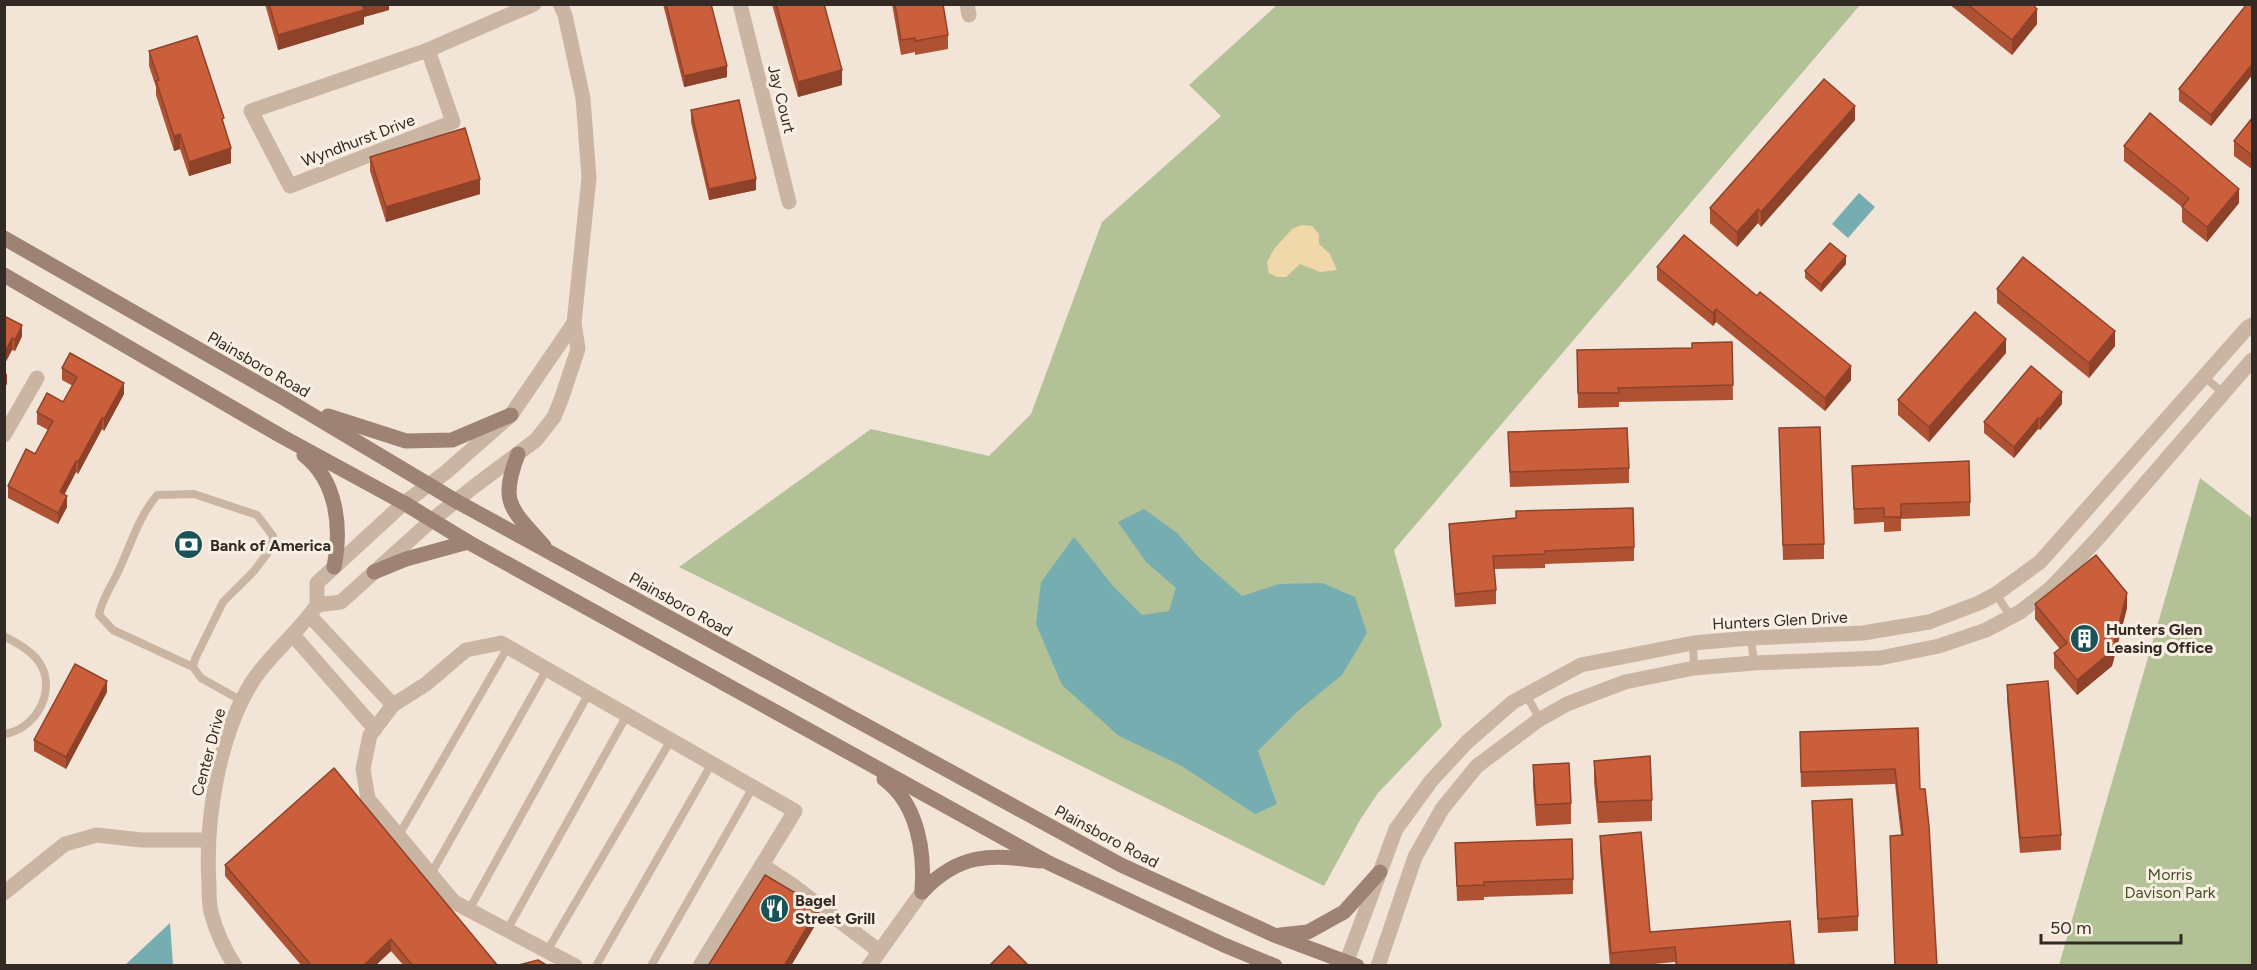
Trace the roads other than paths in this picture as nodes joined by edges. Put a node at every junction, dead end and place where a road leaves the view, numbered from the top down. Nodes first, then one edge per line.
1 (534, 4) edge
2 (560, 4) edge
3 (740, 4) edge
4 (428, 50) junction
5 (789, 202) dead end
6 (4, 238) edge
7 (4, 275) edge
8 (574, 323) junction
9 (2251, 329) edge
10 (2253, 360) edge
11 (2203, 376) junction
12 (37, 378) dead end
13 (2222, 392) junction
14 (282, 398) junction
15 (511, 415) junction
16 (4, 435) edge
17 (281, 436) junction
18 (518, 454) junction
19 (429, 485) junction
20 (456, 501) junction
21 (404, 503) junction
22 (432, 520) junction
23 (468, 542) junction
24 (553, 554) junction
25 (334, 567) junction
26 (374, 572) junction
27 (1996, 594) junction
28 (313, 611) junction
29 (2011, 617) junction
30 (293, 635) junction
31 (4, 636) edge
32 (1751, 638) junction
33 (1694, 643) junction
34 (508, 647) junction
35 (1754, 663) junction
36 (193, 667) junction
37 (1694, 668) junction
38 (547, 669) junction
39 (589, 693) junction
40 (1526, 695) junction
41 (242, 701) junction
42 (393, 705) junction
43 (627, 715) junction
44 (1540, 719) junction
45 (375, 729) junction
46 (4, 734) edge
47 (671, 740) junction
48 (855, 757) junction
49 (712, 763) junction
50 (753, 787) junction
51 (399, 835) junction
52 (208, 840) junction
53 (1049, 862) junction
54 (762, 865) junction
55 (1380, 872) junction
56 (431, 874) junction
57 (922, 891) junction
58 (4, 893) edge
59 (469, 909) junction
60 (507, 930) junction
61 (1274, 935) junction
62 (547, 951) junction
63 (879, 951) junction
64 (1350, 964) edge
65 (236, 966) edge
66 (575, 966) edge
67 (596, 966) edge
68 (651, 966) edge
69 (700, 966) edge
70 (869, 966) edge
71 (1275, 966) edge
72 (1378, 966) edge

1 - 4 street, Wyndhurst Drive
2 - 8 street
3 - 5 street, Jay Court
4 - 4 street, Wyndhurst Drive
6 - 14 street, Plainsboro Road
7 - 17 street
8 - 15 street
8 - 18 street
9 - 11 street, Hunters Glen Drive
10 - 13 street
11 - 13 lane
11 - 27 street, Hunters Glen Drive
12 - 16 street
13 - 29 street
14 - 15 street
14 - 19 street, Plainsboro Road
15 - 19 street
17 - 21 street
17 - 25 street
18 - 20 street
18 - 24 street
19 - 20 street, Plainsboro Road
19 - 21 street
20 - 22 street
20 - 24 street, Plainsboro Road
21 - 22 street
21 - 25 street, Center Drive
22 - 23 street
22 - 26 street
23 - 26 street
23 - 48 street
24 - 61 street, Plainsboro Road
25 - 28 street, Center Drive
26 - 28 street
27 - 29 lane
27 - 32 street, Hunters Glen Drive
28 - 30 street, Center Drive
28 - 42 street
29 - 35 street
30 - 41 street, Center Drive
30 - 45 street
31 - 46 lane
32 - 33 street, Hunters Glen Drive
32 - 35 lane
33 - 37 lane
33 - 40 street, Hunters Glen Drive
34 - 38 street
34 - 42 street
34 - 51 lane
35 - 37 street
36 - 36 lane
36 - 41 lane
37 - 44 street
38 - 39 street
38 - 56 lane
39 - 43 street
39 - 59 lane
40 - 44 lane
40 - 55 street, Hunters Glen Drive
41 - 52 street, Center Drive
42 - 45 street
43 - 47 street
43 - 60 lane
44 - 72 street
45 - 51 street
47 - 49 street
47 - 62 lane
48 - 53 street
48 - 57 street
49 - 50 street
49 - 67 lane
50 - 54 street
50 - 68 lane
51 - 56 street
52 - 58 street
52 - 65 street, Center Drive
53 - 57 street
53 - 71 street
54 - 63 street
54 - 69 street
55 - 61 street
55 - 64 street, Hunters Glen Drive
56 - 59 street
57 - 63 street
59 - 60 street
60 - 62 street
61 - 64 street, Plainsboro Road
62 - 66 street
63 - 70 street

